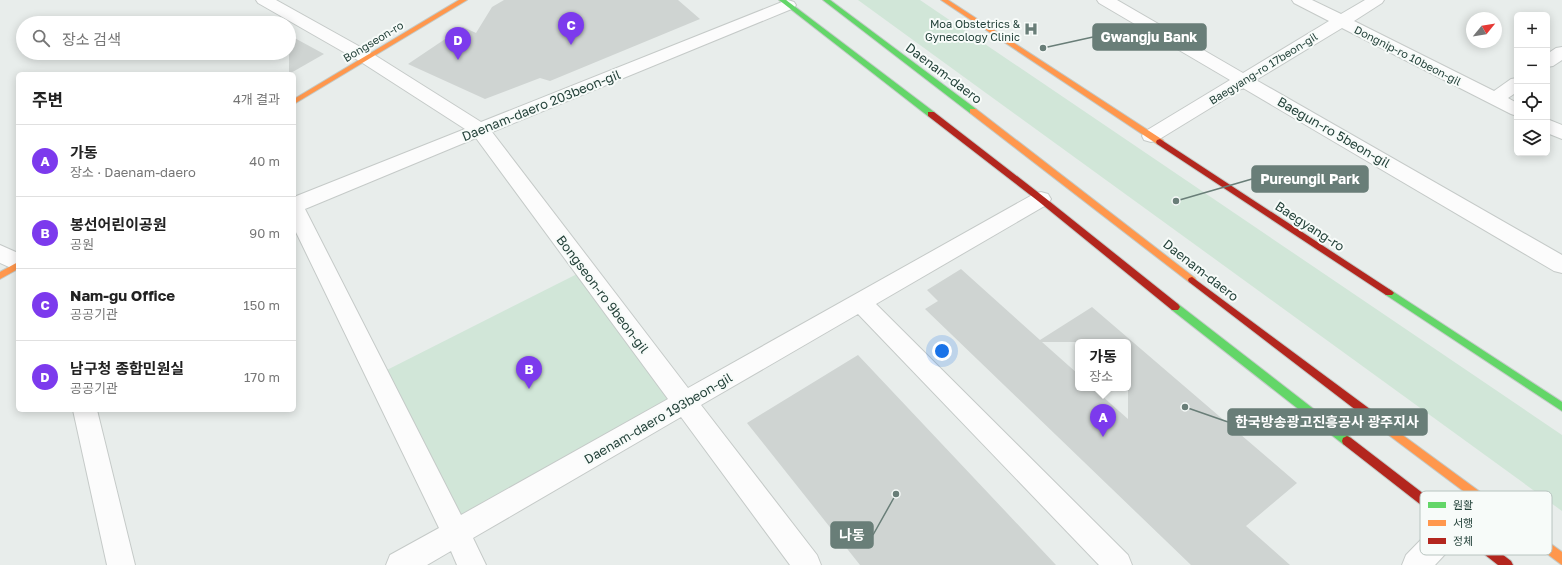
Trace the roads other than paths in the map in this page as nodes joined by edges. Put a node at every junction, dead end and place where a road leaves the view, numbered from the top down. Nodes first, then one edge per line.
1 (264, 0) edge
2 (448, 0) edge
3 (464, 0) edge
4 (826, 0) edge
5 (944, 0) edge
6 (1105, 0) edge
7 (1300, 0) edge
8 (1376, 0) edge
9 (785, 2) edge
10 (292, 16) edge
11 (296, 18) edge
12 (1340, 20) junction
13 (1562, 52) edge
14 (363, 56) junction
15 (1550, 60) edge
16 (1245, 80) junction
17 (1516, 84) edge
18 (296, 91) edge
19 (1495, 99) junction
20 (296, 101) edge
21 (1514, 108) edge
22 (1550, 127) edge
23 (480, 130) junction
24 (1562, 133) edge
25 (1150, 136) junction
26 (1041, 199) junction
27 (296, 205) edge
28 (296, 210) edge
29 (0, 253) edge
30 (16, 263) edge
31 (16, 265) edge
32 (1562, 265) edge
33 (0, 276) edge
34 (860, 302) junction
35 (685, 403) junction
36 (1562, 407) edge
37 (85, 412) edge
38 (1471, 491) edge
39 (1420, 497) edge
40 (456, 533) junction
41 (1552, 552) edge
42 (1426, 555) edge
43 (1494, 555) edge
44 (1562, 559) edge
45 (122, 565) edge
46 (400, 565) edge
47 (472, 565) edge
48 (807, 565) edge
49 (1118, 565) edge
50 (1416, 565) edge
51 (1507, 565) edge

1 - 10 street, Bongseon-ro 9beon-gil
2 - 14 main road, Bongseon-ro
3 - 14 main road, Bongseon-ro
4 - 38 main road, Daenam-daero
5 - 25 main road, Baegyang-ro
6 - 16 street, Baegun-ro 5beon-gil
7 - 12 street, Dongnip-ro 10beon-gil
8 - 12 street, Baegyang-ro 17beon-gil
9 - 23 street, Daenam-daero 203beon-gil
9 - 26 main road
11 - 14 street, Bongseon-ro 9beon-gil
12 - 16 street, Baegyang-ro 17beon-gil
12 - 19 street, Dongnip-ro 10beon-gil
13 - 15 street
14 - 18 main road, Bongseon-ro
14 - 20 main road, Bongseon-ro
14 - 23 street, Bongseon-ro 9beon-gil
16 - 25 street, Baegyang-ro 17beon-gil
16 - 32 street, Baegun-ro 5beon-gil
17 - 19 street
19 - 21 street, Dongnip-ro 10beon-gil
22 - 24 street
23 - 27 street, Daenam-daero 203beon-gil
23 - 35 street, Bongseon-ro 9beon-gil
25 - 36 main road, Baegyang-ro
26 - 34 street, Daenam-daero 193beon-gil
26 - 39 main road
28 - 40 street, Daenam-daero 203beon-gil
29 - 30 street
31 - 33 main road
34 - 35 street, Daenam-daero 193beon-gil
34 - 49 street
35 - 40 street, Daenam-daero 193beon-gil
35 - 48 street, Bongseon-ro 9beon-gil
37 - 45 street
40 - 46 street, Daenam-daero 193beon-gil
40 - 47 street
41 - 44 main road, Daenam-daero
42 - 50 street
43 - 51 main road

